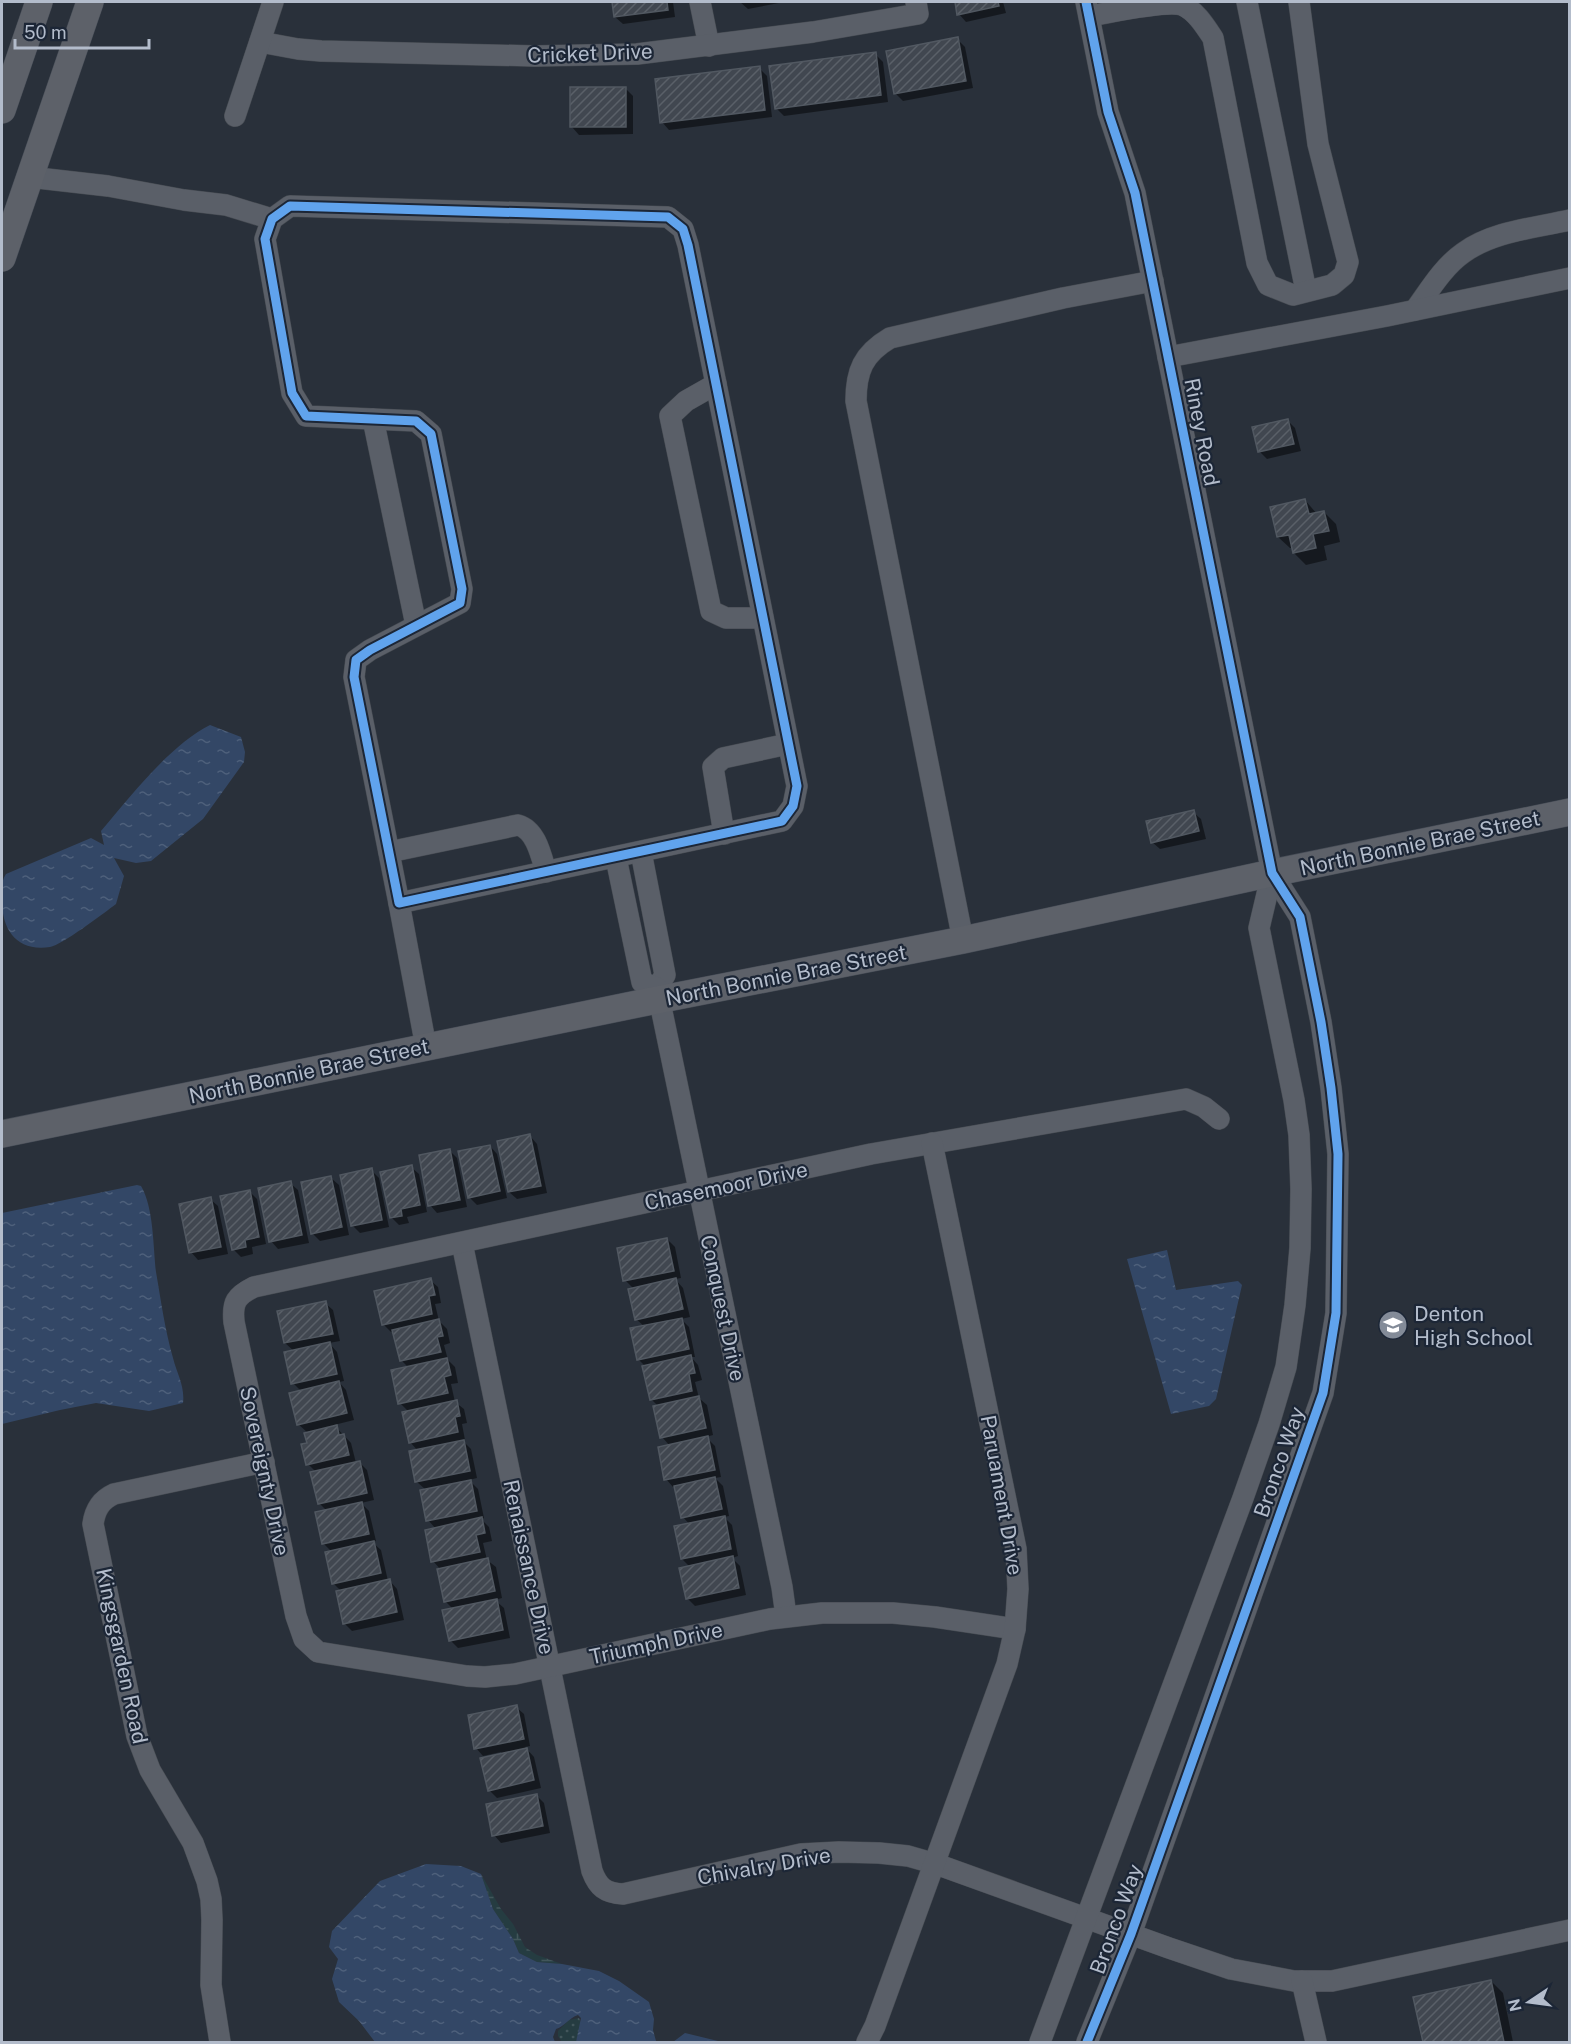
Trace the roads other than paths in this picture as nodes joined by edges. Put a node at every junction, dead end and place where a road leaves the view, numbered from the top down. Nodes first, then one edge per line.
1 (39, 2) edge
2 (90, 2) edge
3 (273, 2) edge
4 (700, 2) edge
5 (1247, 2) edge
6 (1299, 2) edge
7 (917, 8) edge
8 (1088, 9) edge
9 (260, 42) junction
10 (709, 46) junction
11 (2, 110) edge
12 (235, 116) dead end
13 (30, 177) junction
14 (272, 219) junction
15 (1569, 220) edge
16 (2, 258) edge
17 (1569, 278) edge
18 (1153, 280) junction
19 (1306, 291) junction
20 (1415, 310) junction
21 (1168, 357) junction
22 (716, 384) junction
23 (373, 419) junction
24 (763, 618) junction
25 (416, 626) junction
26 (788, 744) junction
27 (1569, 812) edge
28 (724, 834) junction
29 (388, 852) junction
30 (642, 852) junction
31 (615, 858) junction
32 (546, 872) junction
33 (1272, 873) junction
34 (399, 903) junction
35 (963, 940) junction
36 (658, 994) junction
37 (426, 1047) junction
38 (1219, 1119) dead end
39 (2, 1134) edge
40 (932, 1143) junction
41 (698, 1192) junction
42 (462, 1243) junction
43 (235, 1302) joint
44 (264, 1462) junction
45 (786, 1616) junction
46 (1015, 1629) junction
47 (304, 1639) joint
48 (549, 1666) junction
49 (936, 1864) junction
50 (602, 1889) joint
51 (1086, 1918) junction
52 (1569, 1930) edge
53 (1131, 1934) junction
54 (1302, 1981) junction
55 (220, 2043) edge
56 (867, 2043) edge
57 (1040, 2043) edge
58 (1088, 2043) edge
59 (1316, 2043) edge

1 - 11 main road
2 - 13 main road
3 - 9 street
4 - 10 street
5 - 19 street
6 - 19 street
7 - 10 street, Cricket Drive
8 - 18 street, Riney Road
8 - 19 street
9 - 10 street, Cricket Drive
9 - 12 street
13 - 14 street
13 - 16 main road
14 - 22 street
14 - 23 street
15 - 20 street
17 - 20 street
18 - 21 street, Riney Road
18 - 35 street
20 - 21 street
21 - 33 street, Riney Road
22 - 24 street
22 - 24 street
23 - 25 street
23 - 25 street
24 - 26 street
25 - 29 street
26 - 28 street
26 - 28 street
27 - 33 main road, North Bonnie Brae Street
28 - 30 street
29 - 32 street
29 - 34 street
30 - 31 street
30 - 36 street
31 - 32 street
31 - 36 street
32 - 34 street
33 - 35 main road, North Bonnie Brae Street
33 - 51 street, Bronco Way
33 - 53 street, Bronco Way
34 - 37 street
35 - 36 main road, North Bonnie Brae Street
36 - 37 main road, North Bonnie Brae Street
36 - 41 street, Conquest Drive
37 - 39 main road, North Bonnie Brae Street
38 - 40 street, Chasemoor Drive
40 - 41 street, Chasemoor Drive
40 - 46 street, Paruament Drive
41 - 42 street, Chasemoor Drive
41 - 45 street, Conquest Drive
42 - 43 street, Chasemoor Drive
42 - 48 street, Renaissance Drive
43 - 44 street, Sovereignty Drive
44 - 47 street, Sovereignty Drive
44 - 55 street, Kingsgarden Road
45 - 46 street, Triumph Drive
45 - 48 street, Triumph Drive
46 - 49 street, Paruament Drive
47 - 48 street, Triumph Drive
48 - 50 street, Renaissance Drive
49 - 50 street, Chivalry Drive
49 - 51 street, Chivalry Drive
49 - 56 street, Paruament Drive
51 - 53 street, Chivalry Drive
51 - 57 street, Bronco Way
52 - 54 street, Chivalry Drive
53 - 54 street, Chivalry Drive
53 - 58 street, Bronco Way
54 - 59 street

